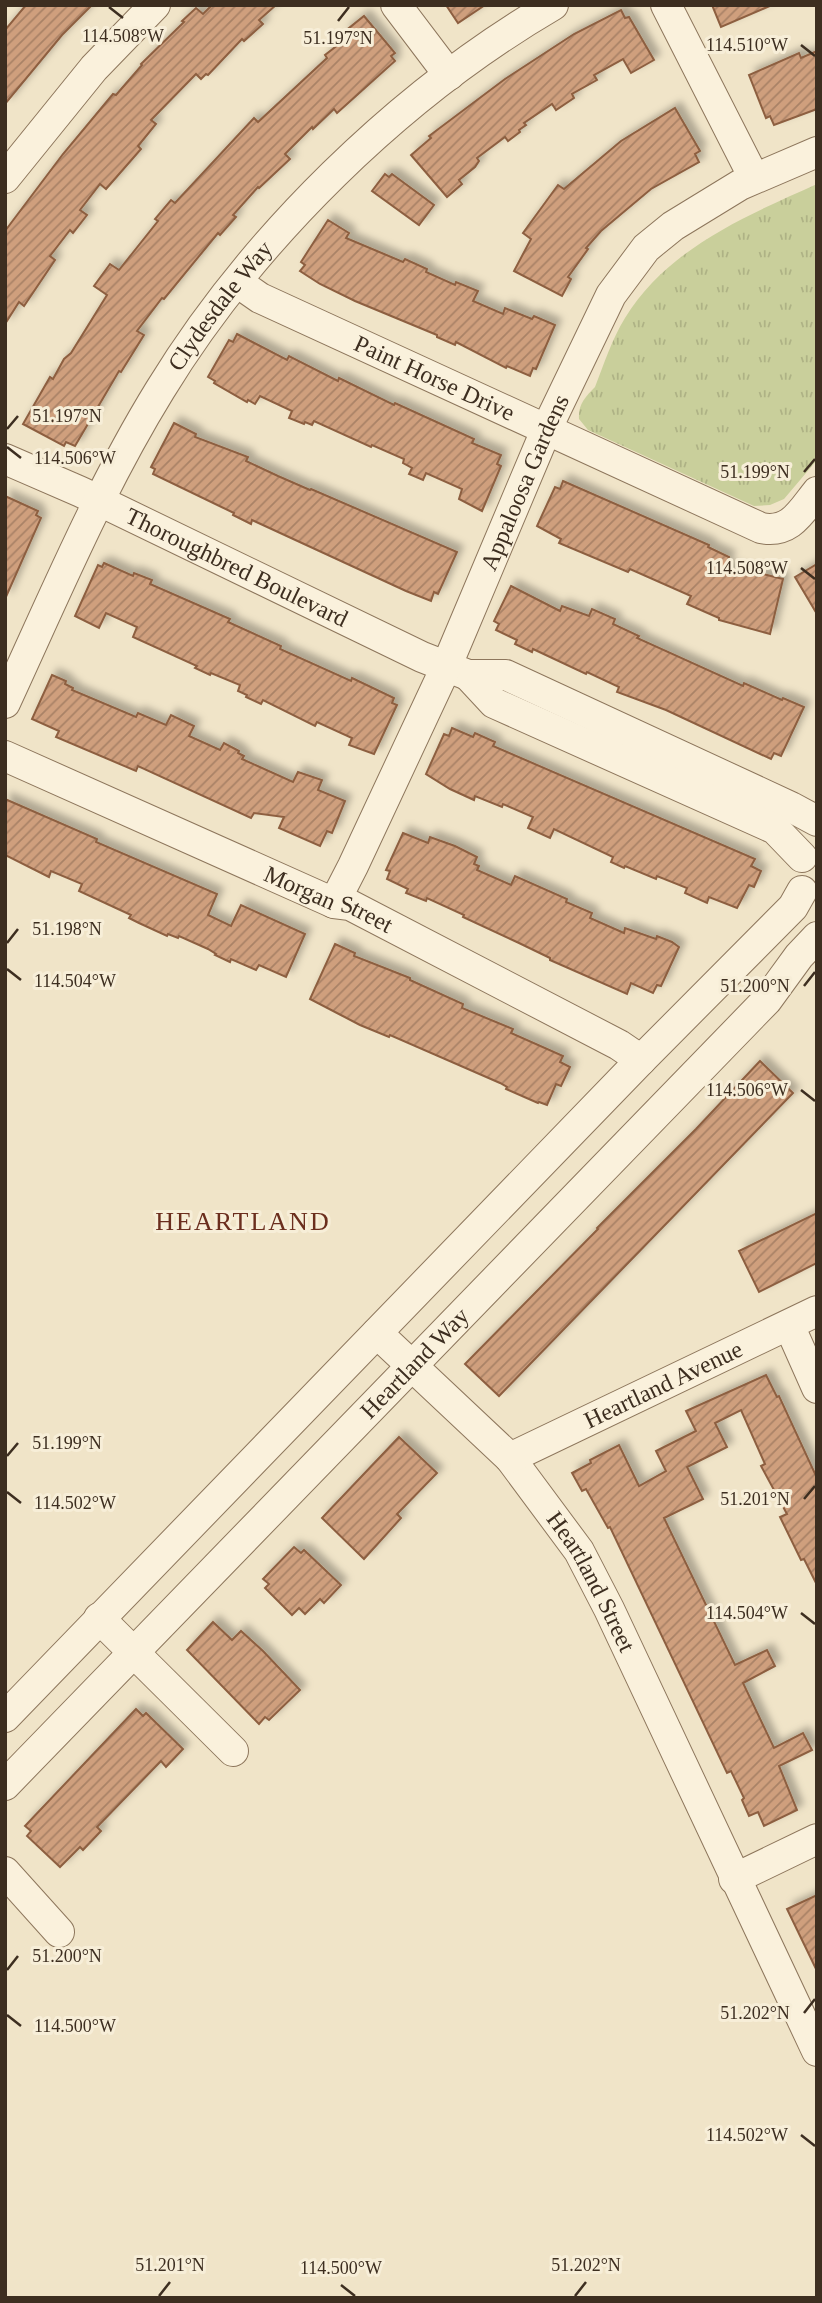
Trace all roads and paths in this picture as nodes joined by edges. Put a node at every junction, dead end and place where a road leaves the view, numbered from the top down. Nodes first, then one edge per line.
1 (155, 5) edge
2 (397, 5) edge
3 (553, 5) edge
4 (666, 5) edge
5 (449, 75) junction
6 (817, 152) edge
7 (5, 178) edge
8 (754, 178) junction
9 (237, 282) junction
10 (547, 428) junction
11 (5, 459) edge
12 (817, 492) edge
13 (98, 502) junction
14 (458, 670) junction
15 (5, 703) edge
16 (5, 756) edge
17 (817, 821) edge
18 (809, 846) edge
19 (809, 902) edge
20 (334, 903) junction
21 (817, 937) edge
22 (641, 1060) junction
23 (817, 1311) edge
24 (789, 1325) junction
25 (377, 1333) junction
26 (412, 1364) junction
27 (817, 1388) edge
28 (510, 1458) junction
29 (99, 1618) junction
30 (134, 1652) junction
31 (5, 1717) edge
32 (233, 1751) dead end
33 (5, 1785) edge
34 (817, 1839) edge
35 (5, 1872) edge
36 (734, 1879) junction
37 (60, 1932) dead end
38 (817, 2052) edge

1 - 7 street
2 - 5 street
3 - 5 street, Clydesdale Way
4 - 8 street
5 - 9 street, Clydesdale Way
6 - 8 street, Appaloosa Gardens
8 - 10 street, Appaloosa Gardens
9 - 10 street, Paint Horse Drive
9 - 13 street, Clydesdale Way
10 - 12 street, Paint Horse Drive
10 - 14 street, Appaloosa Gardens
11 - 13 street, Thoroughbred Boulevard
13 - 14 street, Thoroughbred Boulevard
13 - 15 street, Clydesdale Way
14 - 17 street, Thoroughbred Boulevard
14 - 18 street, Thoroughbred Boulevard
14 - 20 street, Appaloosa Gardens
16 - 20 street, Morgan Street
18 - 19 street
19 - 22 street, Heartland Way
20 - 22 street, Morgan Street
21 - 26 street, Heartland Way
22 - 25 street, Heartland Way
23 - 24 street, Heartland Avenue
24 - 27 street
24 - 28 street, Heartland Avenue
25 - 26 street, Heartland Street
25 - 29 street, Heartland Way
26 - 28 street, Heartland Street
26 - 30 street, Heartland Way
28 - 36 street, Heartland Street
29 - 30 street
29 - 31 street, Heartland Way
30 - 32 street
30 - 33 street, Heartland Way
34 - 36 street
35 - 37 street
36 - 38 street, Heartland Street

